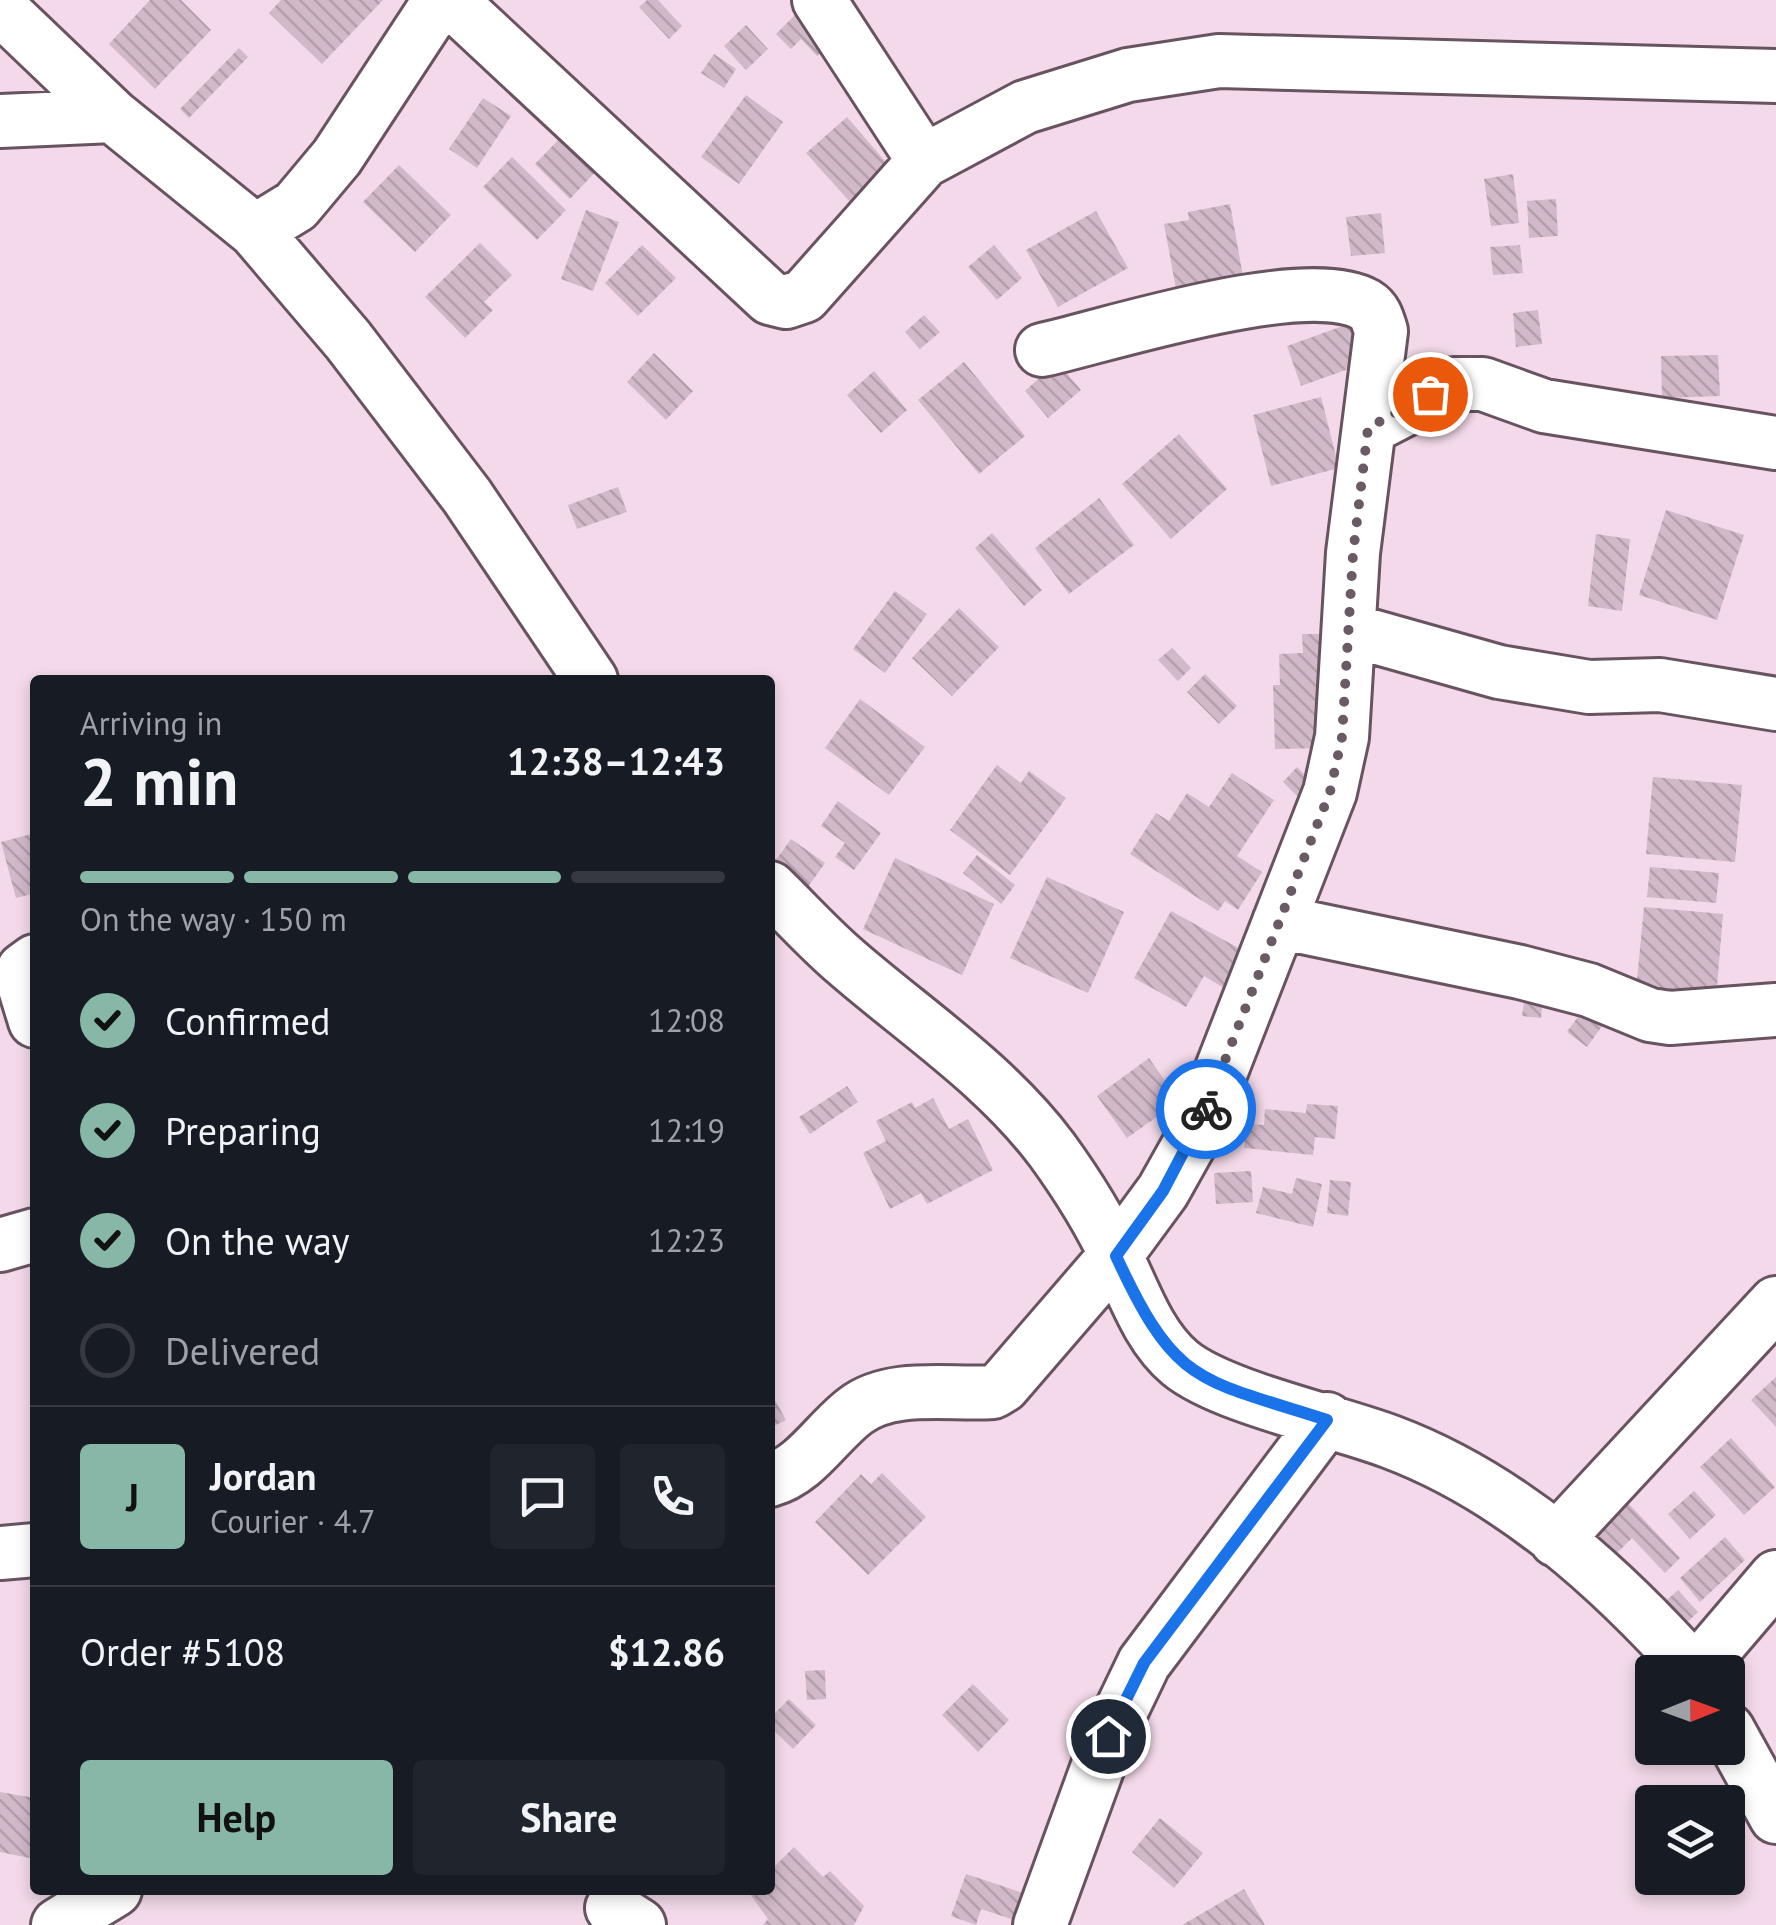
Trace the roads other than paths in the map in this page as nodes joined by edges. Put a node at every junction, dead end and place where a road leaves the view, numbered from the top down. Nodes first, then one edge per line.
1 (440, 0) edge
2 (450, 0) edge
3 (818, 0) edge
4 (0, 8) edge
5 (1776, 76) edge
6 (113, 116) junction
7 (0, 121) edge
8 (924, 161) junction
9 (256, 231) junction
10 (1042, 350) dead end
11 (1368, 428) junction
12 (1776, 443) edge
13 (1350, 630) junction
14 (589, 675) edge
15 (1776, 704) edge
16 (775, 893) edge
17 (1279, 922) junction
18 (20, 959) edge
19 (30, 1005) edge
20 (1776, 1010) edge
21 (30, 1237) edge
22 (0, 1244) edge
23 (1116, 1256) junction
24 (1776, 1303) edge
25 (1327, 1420) junction
26 (775, 1478) edge
27 (1556, 1540) junction
28 (30, 1550) edge
29 (0, 1553) edge
30 (1776, 1577) edge
31 (1679, 1655) edge
32 (1709, 1655) edge
33 (1745, 1761) edge
34 (1776, 1817) edge
35 (107, 1895) edge
36 (58, 1925) edge
37 (1040, 1925) edge

1 - 9 street
2 - 8 street
3 - 8 street
4 - 6 street
5 - 8 street
6 - 7 street
6 - 9 street
9 - 14 street
10 - 11 street
11 - 12 street
11 - 13 street
13 - 15 street
13 - 17 street
16 - 23 street
17 - 20 street
17 - 23 street
18 - 19 street
21 - 22 street
23 - 25 street
23 - 26 street
24 - 27 street
25 - 27 street
25 - 37 street
27 - 31 street
28 - 29 street
30 - 32 street
33 - 34 street
35 - 36 street

